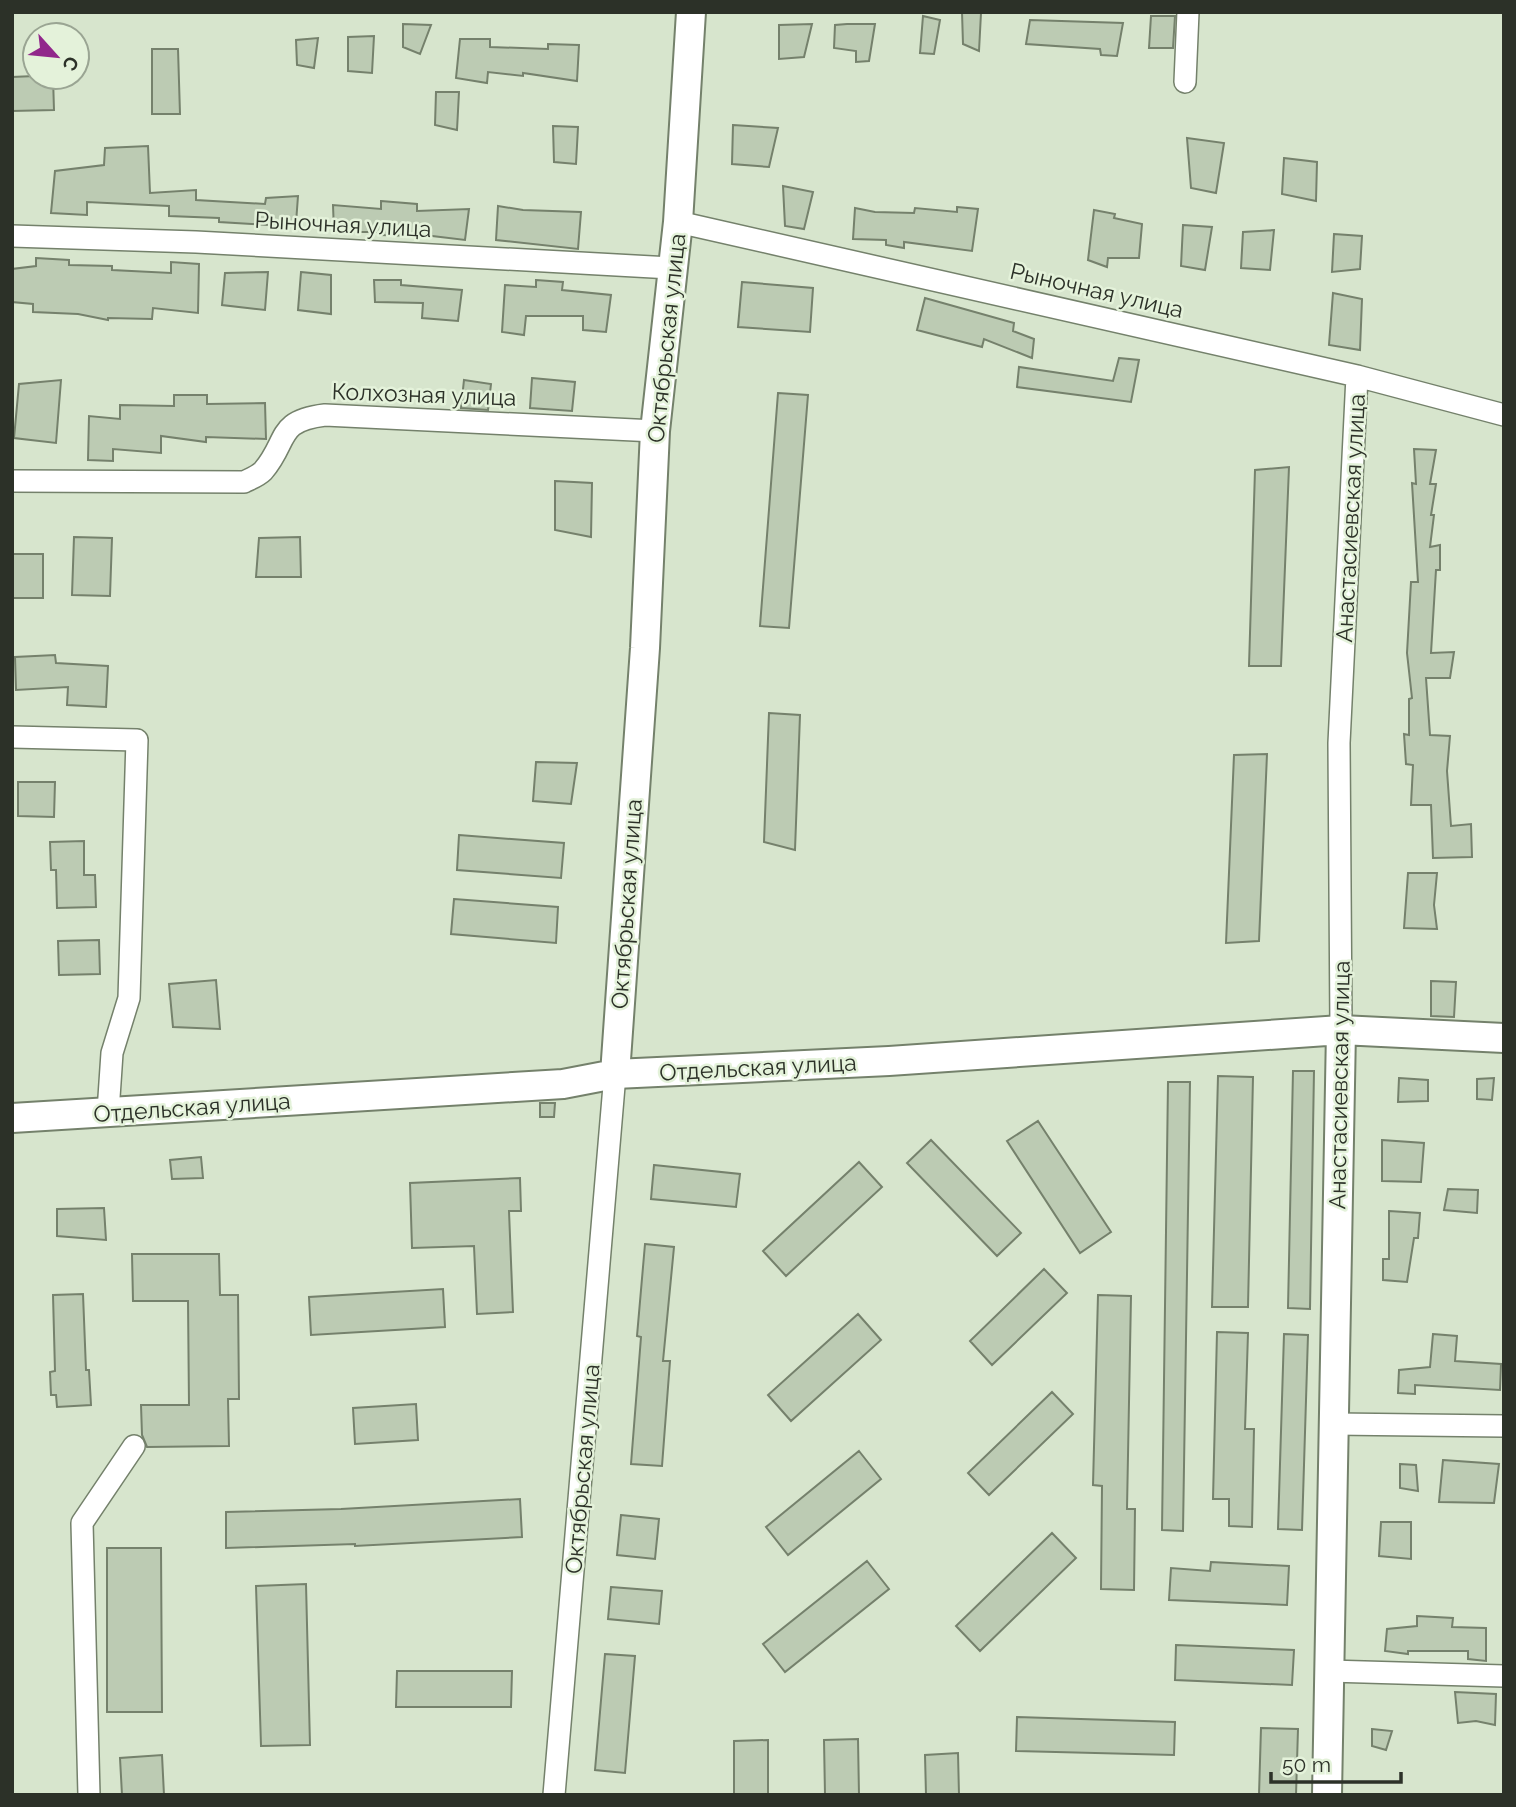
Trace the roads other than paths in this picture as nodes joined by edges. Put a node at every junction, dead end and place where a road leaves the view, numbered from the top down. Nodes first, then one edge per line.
1 (691, 12) edge
2 (1188, 12) edge
3 (1185, 82) dead end
4 (678, 222) junction
5 (12, 236) edge
6 (671, 268) junction
7 (1357, 376) junction
8 (1504, 415) edge
9 (655, 431) junction
10 (12, 481) edge
11 (12, 737) edge
12 (1341, 1030) junction
13 (1504, 1038) edge
14 (615, 1074) junction
15 (108, 1112) junction
16 (12, 1118) edge
17 (1334, 1424) junction
18 (1504, 1426) edge
19 (134, 1446) dead end
20 (1329, 1671) junction
21 (1504, 1676) edge
22 (89, 1795) edge
23 (554, 1795) edge
24 (1327, 1795) edge

1 - 4 street, Октябрьская улица
2 - 3 street
4 - 6 street, Октябрьская улица
4 - 7 street, Рыночная улица
5 - 6 street, Рыночная улица
6 - 9 street, Октябрьская улица
7 - 8 street, Рыночная улица
7 - 12 street, Анастасиевская улица
9 - 10 street, Колхозная улица
9 - 14 street, Октябрьская улица
11 - 15 street
12 - 13 street, Отдельская улица
12 - 14 street, Отдельская улица
12 - 17 street, Анастасиевская улица
14 - 15 street, Отдельская улица
14 - 23 street, Октябрьская улица
15 - 16 street, Отдельская улица
17 - 18 street
17 - 20 street, Анастасиевская улица
19 - 22 street
20 - 21 street
20 - 24 street, Анастасиевская улица

